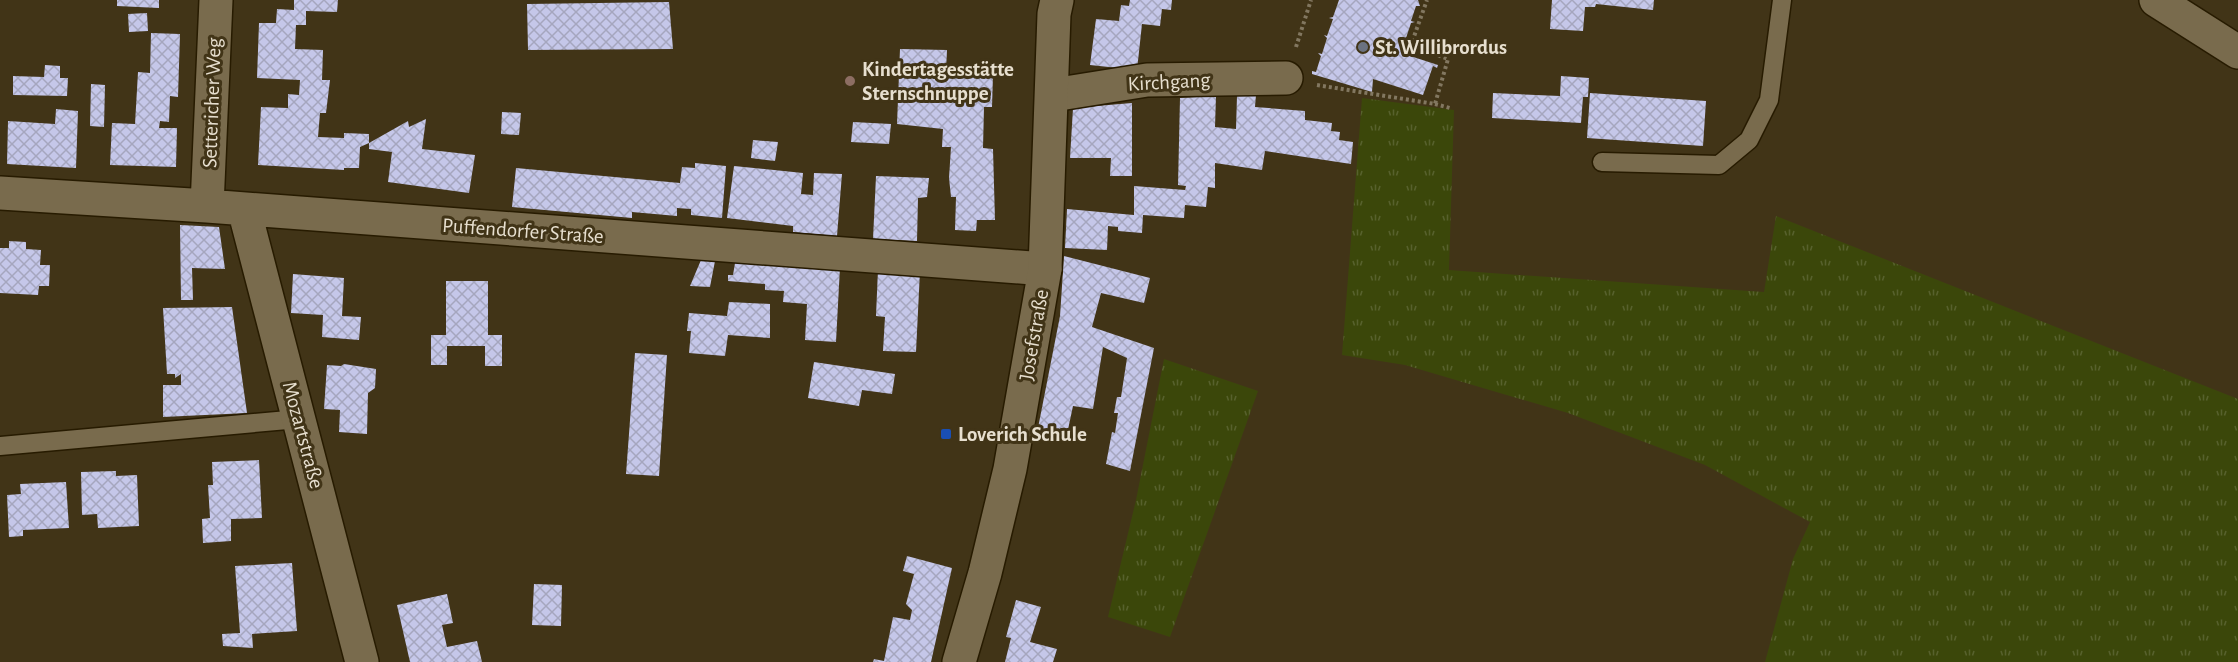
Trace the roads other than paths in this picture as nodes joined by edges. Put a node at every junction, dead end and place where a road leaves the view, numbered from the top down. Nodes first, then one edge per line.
1 (216, 0) edge
2 (1057, 0) edge
3 (1782, 0) edge
4 (2156, 0) edge
5 (2238, 52) edge
6 (1286, 78) road end
7 (1053, 95) junction
8 (1602, 162) dead end
9 (0, 193) edge
10 (207, 206) junction
11 (244, 209) junction
12 (1045, 269) junction
13 (298, 419) junction
14 (0, 446) edge
15 (362, 662) edge
16 (959, 662) edge

1 - 10 street, Settericher Weg
2 - 7 street, Josefstraße
3 - 8 lane
4 - 5 street
6 - 7 street, Kirchgang
7 - 12 street, Josefstraße
9 - 10 street, Puffendorfer Straße
10 - 11 street, Puffendorfer Straße
11 - 12 street, Puffendorfer Straße
11 - 13 street, Mozartstraße
12 - 16 street, Josefstraße
13 - 14 lane
13 - 15 street, Mozartstraße

